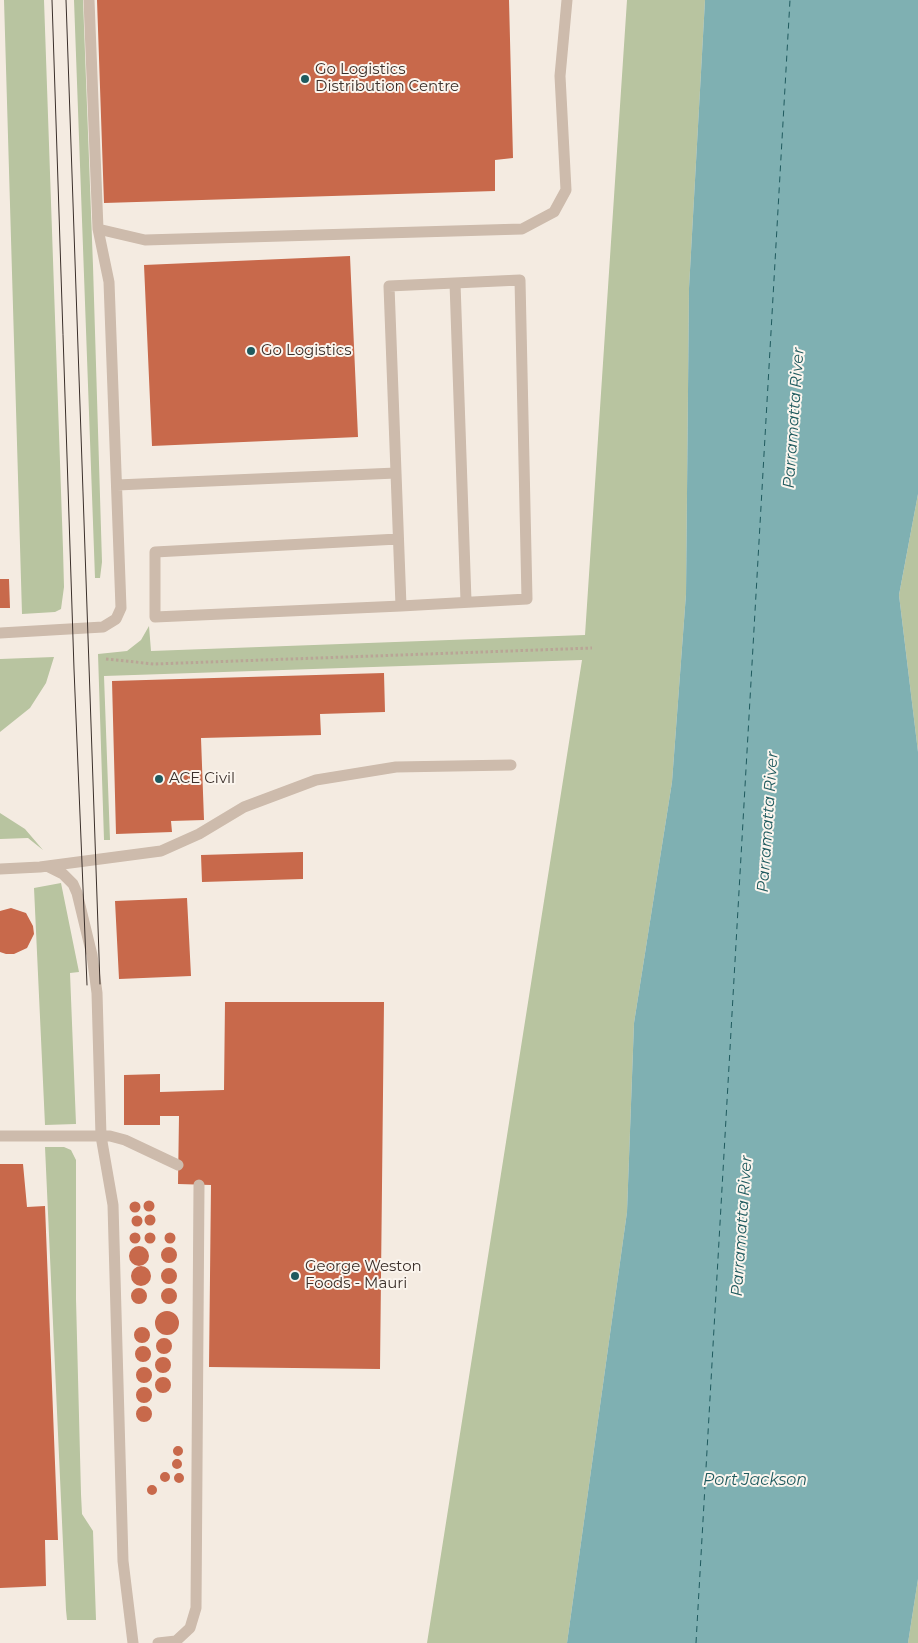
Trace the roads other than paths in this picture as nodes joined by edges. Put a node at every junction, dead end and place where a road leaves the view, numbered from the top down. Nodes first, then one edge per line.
1 (89, 0) edge
2 (567, 0) edge
3 (98, 229) junction
4 (455, 283) junction
5 (396, 473) junction
6 (117, 485) junction
7 (398, 540) junction
8 (466, 601) junction
9 (401, 606) junction
10 (0, 633) edge
11 (511, 765) dead end
12 (47, 866) junction
13 (0, 869) edge
14 (0, 1136) edge
15 (101, 1136) junction
16 (178, 1165) dead end
17 (199, 1184) dead end
18 (133, 1643) edge
19 (158, 1643) edge

1 - 3 lane
2 - 3 lane
3 - 6 lane
4 - 5 lane
4 - 8 lane
4 - 8 lane
5 - 6 lane
5 - 7 lane
6 - 10 lane
7 - 9 lane
7 - 9 lane
8 - 9 lane
11 - 12 lane
12 - 13 lane
12 - 15 lane
14 - 15 lane
15 - 16 lane
15 - 18 lane
17 - 19 lane

